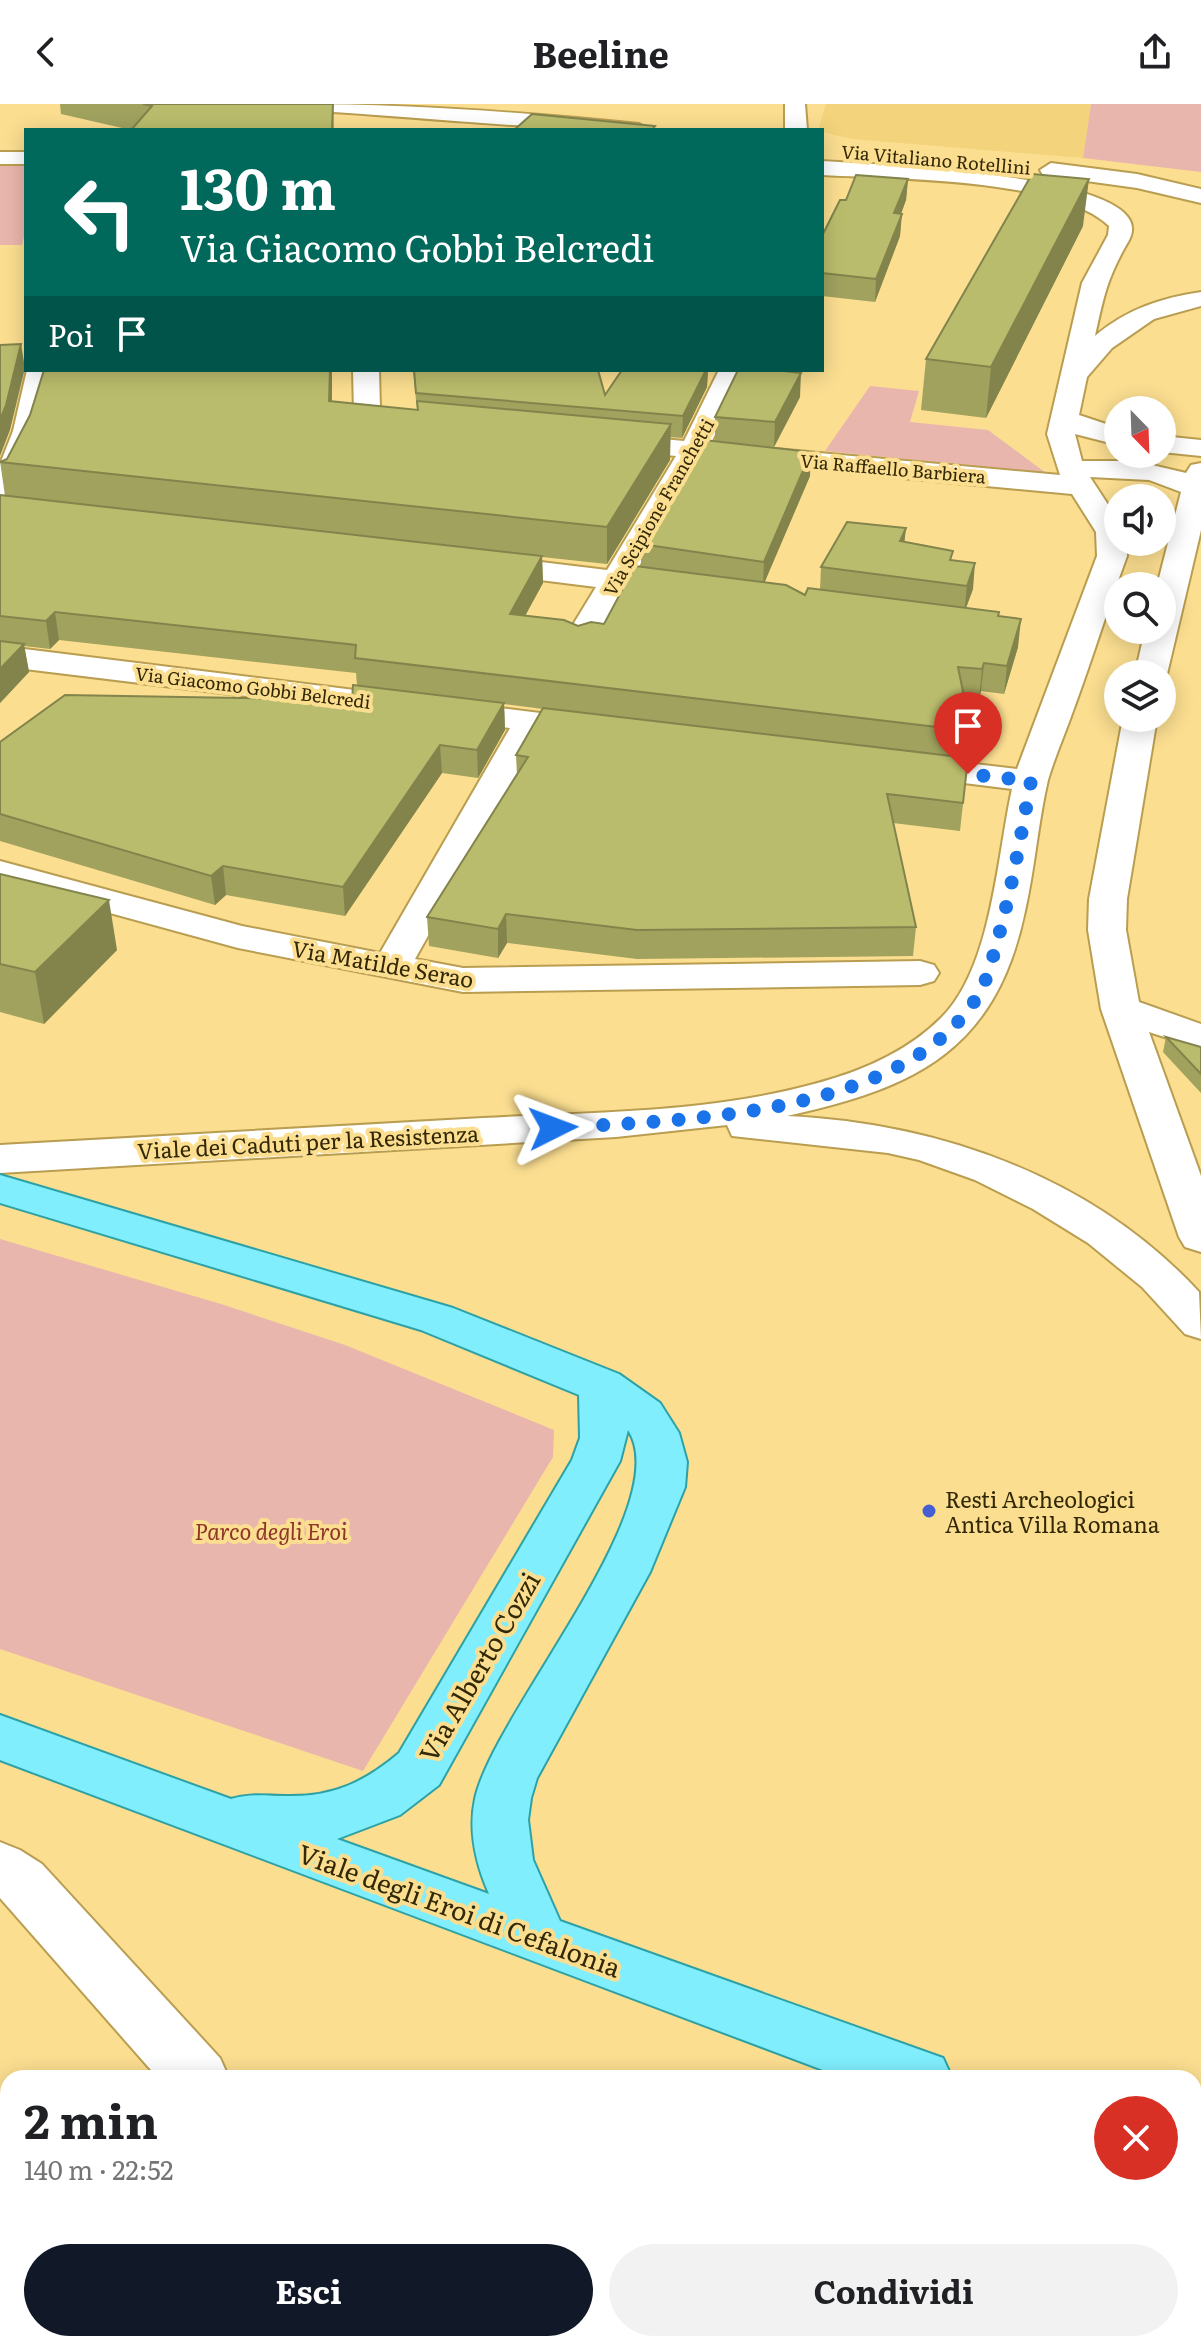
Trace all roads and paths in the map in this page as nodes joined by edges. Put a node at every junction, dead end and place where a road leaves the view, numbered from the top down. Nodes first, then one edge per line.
1 (304, 104) edge
2 (795, 104) edge
3 (281, 113) edge
4 (438, 123) edge
5 (582, 128) edge
6 (796, 128) edge
7 (824, 150) edge
8 (0, 158) edge
9 (24, 158) edge
10 (840, 163) edge
11 (1046, 179) junction
12 (1201, 179) edge
13 (829, 193) dead end
14 (1201, 196) edge
15 (1201, 299) edge
16 (40, 372) edge
17 (366, 372) edge
18 (731, 372) edge
19 (1076, 373) junction
20 (1064, 419) junction
21 (441, 427) edge
22 (1104, 432) edge
23 (583, 440) edge
24 (1176, 445) edge
25 (1201, 448) edge
26 (694, 449) junction
27 (1076, 478) junction
28 (1198, 479) edge
29 (5, 502) edge
30 (459, 561) edge
31 (1176, 572) edge
32 (617, 579) junction
33 (710, 591) edge
34 (579, 641) edge
35 (0, 656) edge
36 (531, 721) junction
37 (624, 732) edge
38 (1138, 732) edge
39 (875, 762) edge
40 (1031, 781) junction
41 (0, 872) edge
42 (391, 967) junction
43 (920, 973) dead end
44 (1121, 1009) junction
45 (1201, 1037) edge
46 (1148, 1084) junction
47 (616, 1124) junction
48 (1201, 1139) edge
49 (0, 1159) edge
50 (0, 1189) edge
51 (1201, 1237) edge
52 (1201, 1323) edge
53 (602, 1386) junction
54 (0, 1737) edge
55 (192, 1810) junction
56 (0, 1867) edge
57 (539, 1939) junction
58 (191, 2070) edge
59 (899, 2070) edge

1 - 4 street
2 - 6 street
3 - 4 street
4 - 5 street
7 - 10 street, Via Vitaliano Rotellini
8 - 9 street
10 - 11 street, Via Vitaliano Rotellini
10 - 13 street
11 - 12 street
11 - 14 street
11 - 19 street, Viale dei Caduti per la Resistenza
15 - 19 street
16 - 29 street
17 - 21 street
18 - 26 street, Via Scipione Franchetti
19 - 20 street, Viale dei Caduti per la Resistenza
20 - 22 street
20 - 27 street, Viale dei Caduti per la Resistenza
23 - 26 street, Via Raffaello Barbiera
24 - 25 street
26 - 27 street, Via Raffaello Barbiera
26 - 32 street, Via Scipione Franchetti
27 - 28 street, Via Raffaello Barbiera
27 - 40 street, Viale dei Caduti per la Resistenza
28 - 31 street
30 - 32 street
32 - 33 street
32 - 34 street, Via Scipione Franchetti
35 - 36 street, Via Giacomo Gobbi Belcredi
36 - 37 street, Via Giacomo Gobbi Belcredi
36 - 42 street
38 - 44 street
39 - 40 street
40 - 47 street, Viale dei Caduti per la Resistenza
41 - 42 street, Via Matilde Serao
42 - 43 street, Via Matilde Serao
44 - 45 street
44 - 46 street
46 - 48 street
46 - 51 street
47 - 49 street, Viale dei Caduti per la Resistenza
47 - 52 street, Viale dei Caduti per la Resistenza
50 - 53 main road
53 - 55 main road, Via Alberto Cozzi
53 - 57 main road
54 - 55 main road, Viale degli Eroi di Cefalonia
55 - 57 main road, Viale degli Eroi di Cefalonia
56 - 58 street
57 - 59 main road, Viale degli Eroi di Cefalonia

